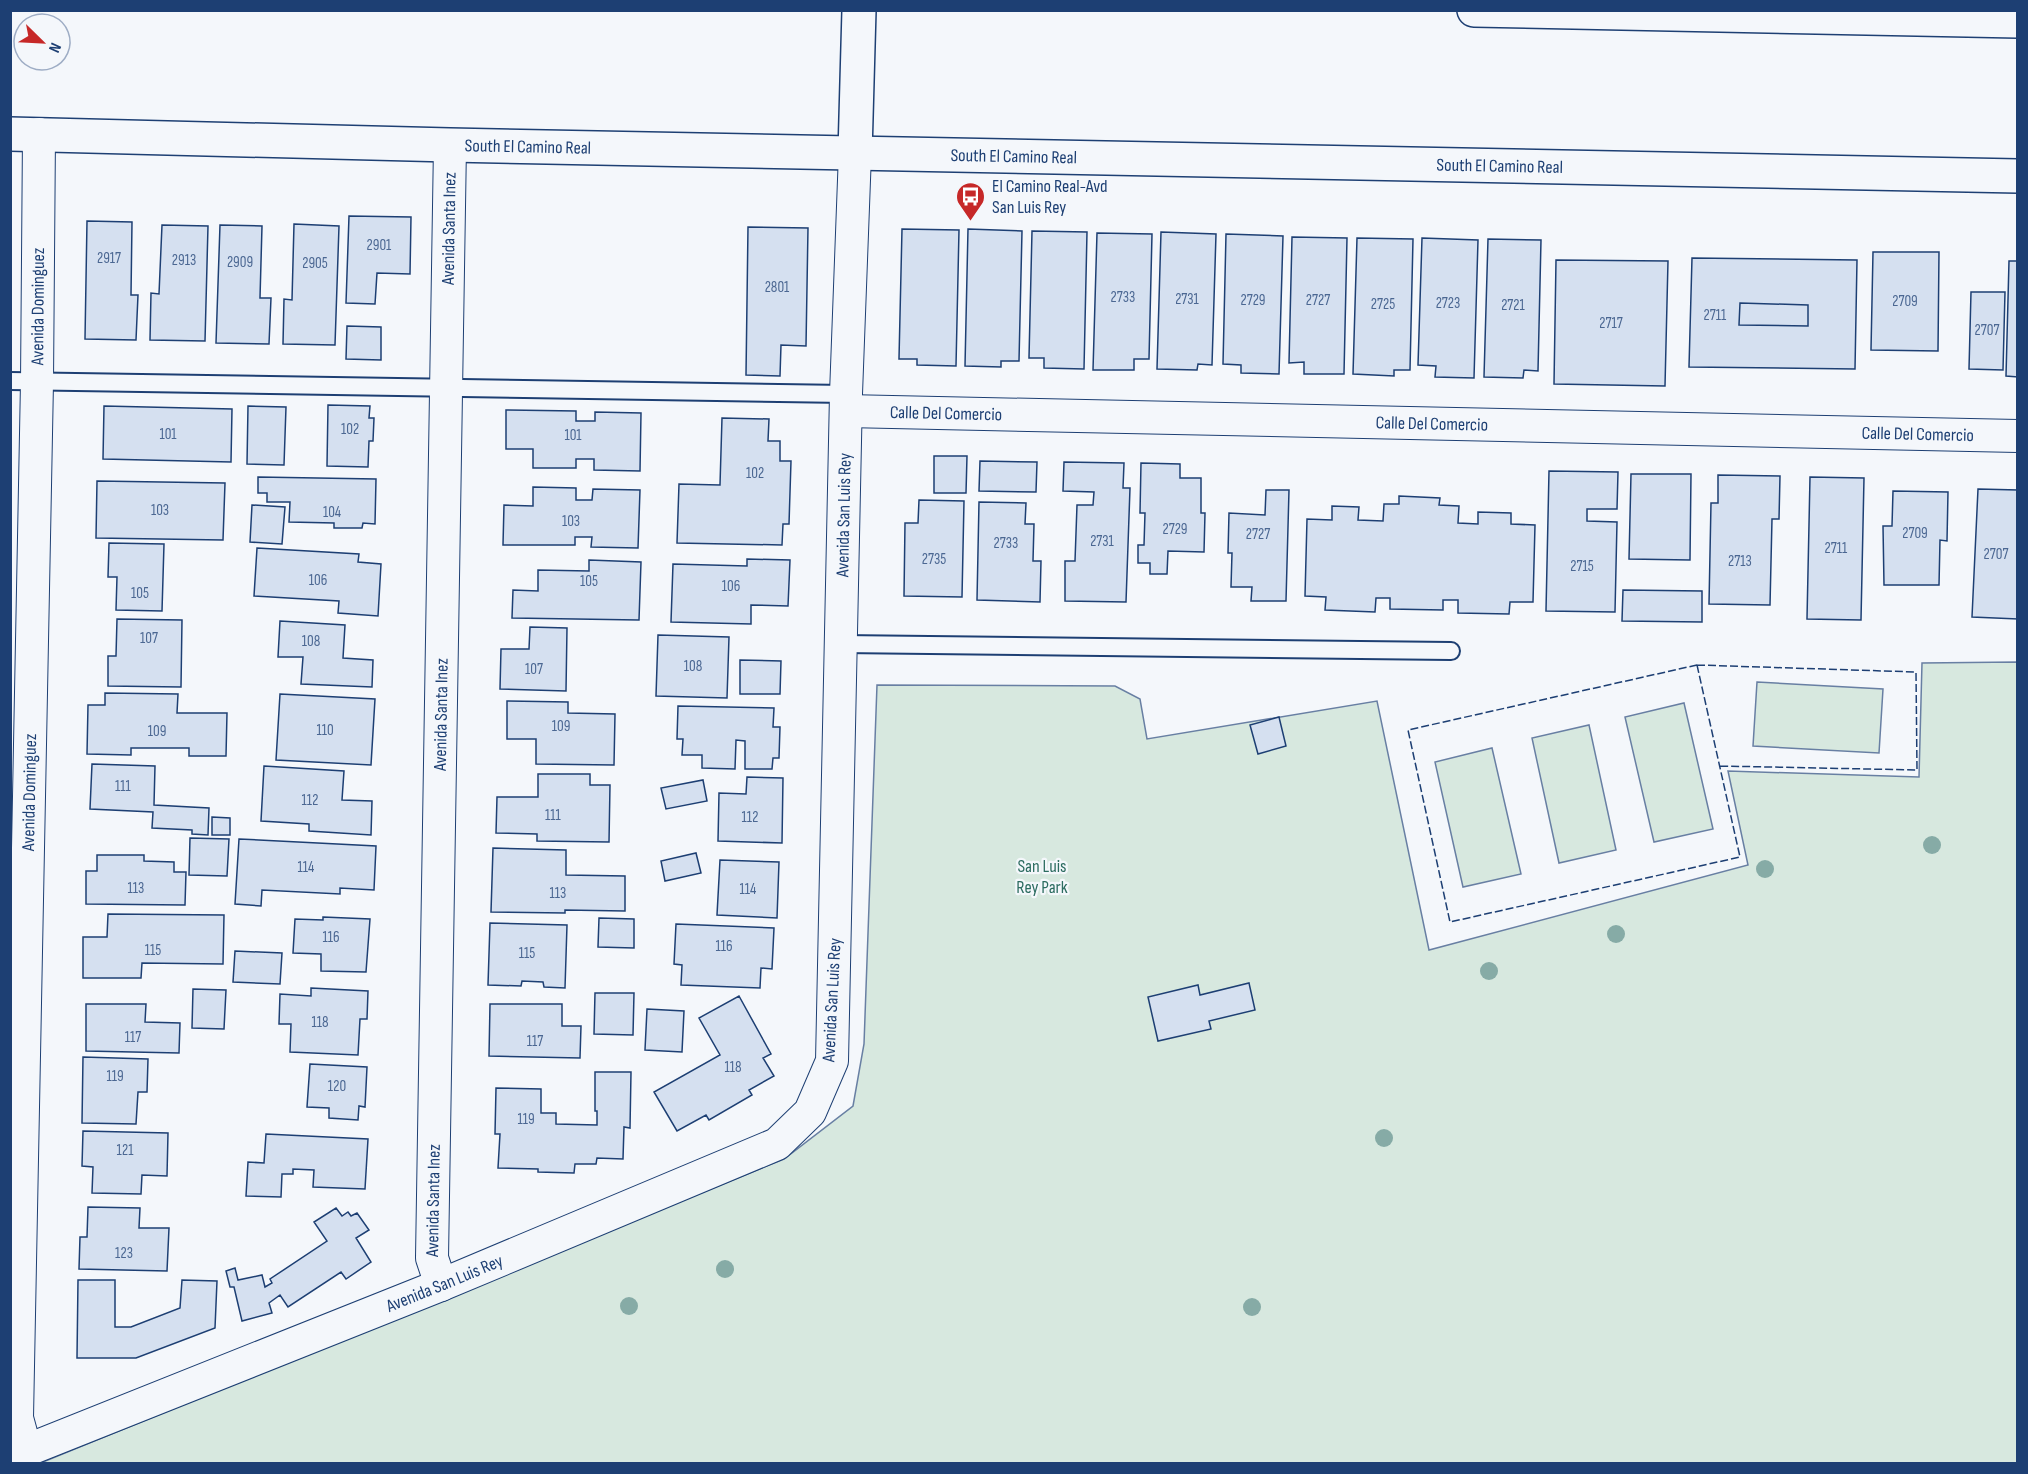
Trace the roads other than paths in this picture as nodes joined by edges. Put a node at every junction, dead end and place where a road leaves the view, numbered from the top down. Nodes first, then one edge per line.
1 (859, 10) edge
2 (1474, 10) edge
3 (2018, 21) edge
4 (25, 134) edge
5 (450, 145) junction
6 (855, 153) junction
7 (2018, 176) edge
8 (24, 381) edge
9 (447, 387) junction
10 (846, 403) junction
11 (2018, 436) edge
12 (841, 644) junction
13 (1451, 651) dead end
14 (441, 1285) junction
15 (18, 1454) edge

1 - 6 main road, Avenida San Luis Rey
2 - 3 main road
4 - 5 main road, South El Camino Real
4 - 8 street, Avenida Dominguez
5 - 6 main road, South El Camino Real
5 - 9 street, Avenida Santa Inez
6 - 7 main road, South El Camino Real
6 - 10 street, Avenida San Luis Rey
8 - 9 lane
8 - 15 street, Avenida Dominguez
9 - 10 lane
9 - 14 street, Avenida Santa Inez
10 - 11 street, Calle Del Comercio
10 - 12 street, Avenida San Luis Rey
12 - 13 lane
12 - 14 street, Avenida San Luis Rey
14 - 15 street, Avenida San Luis Rey

